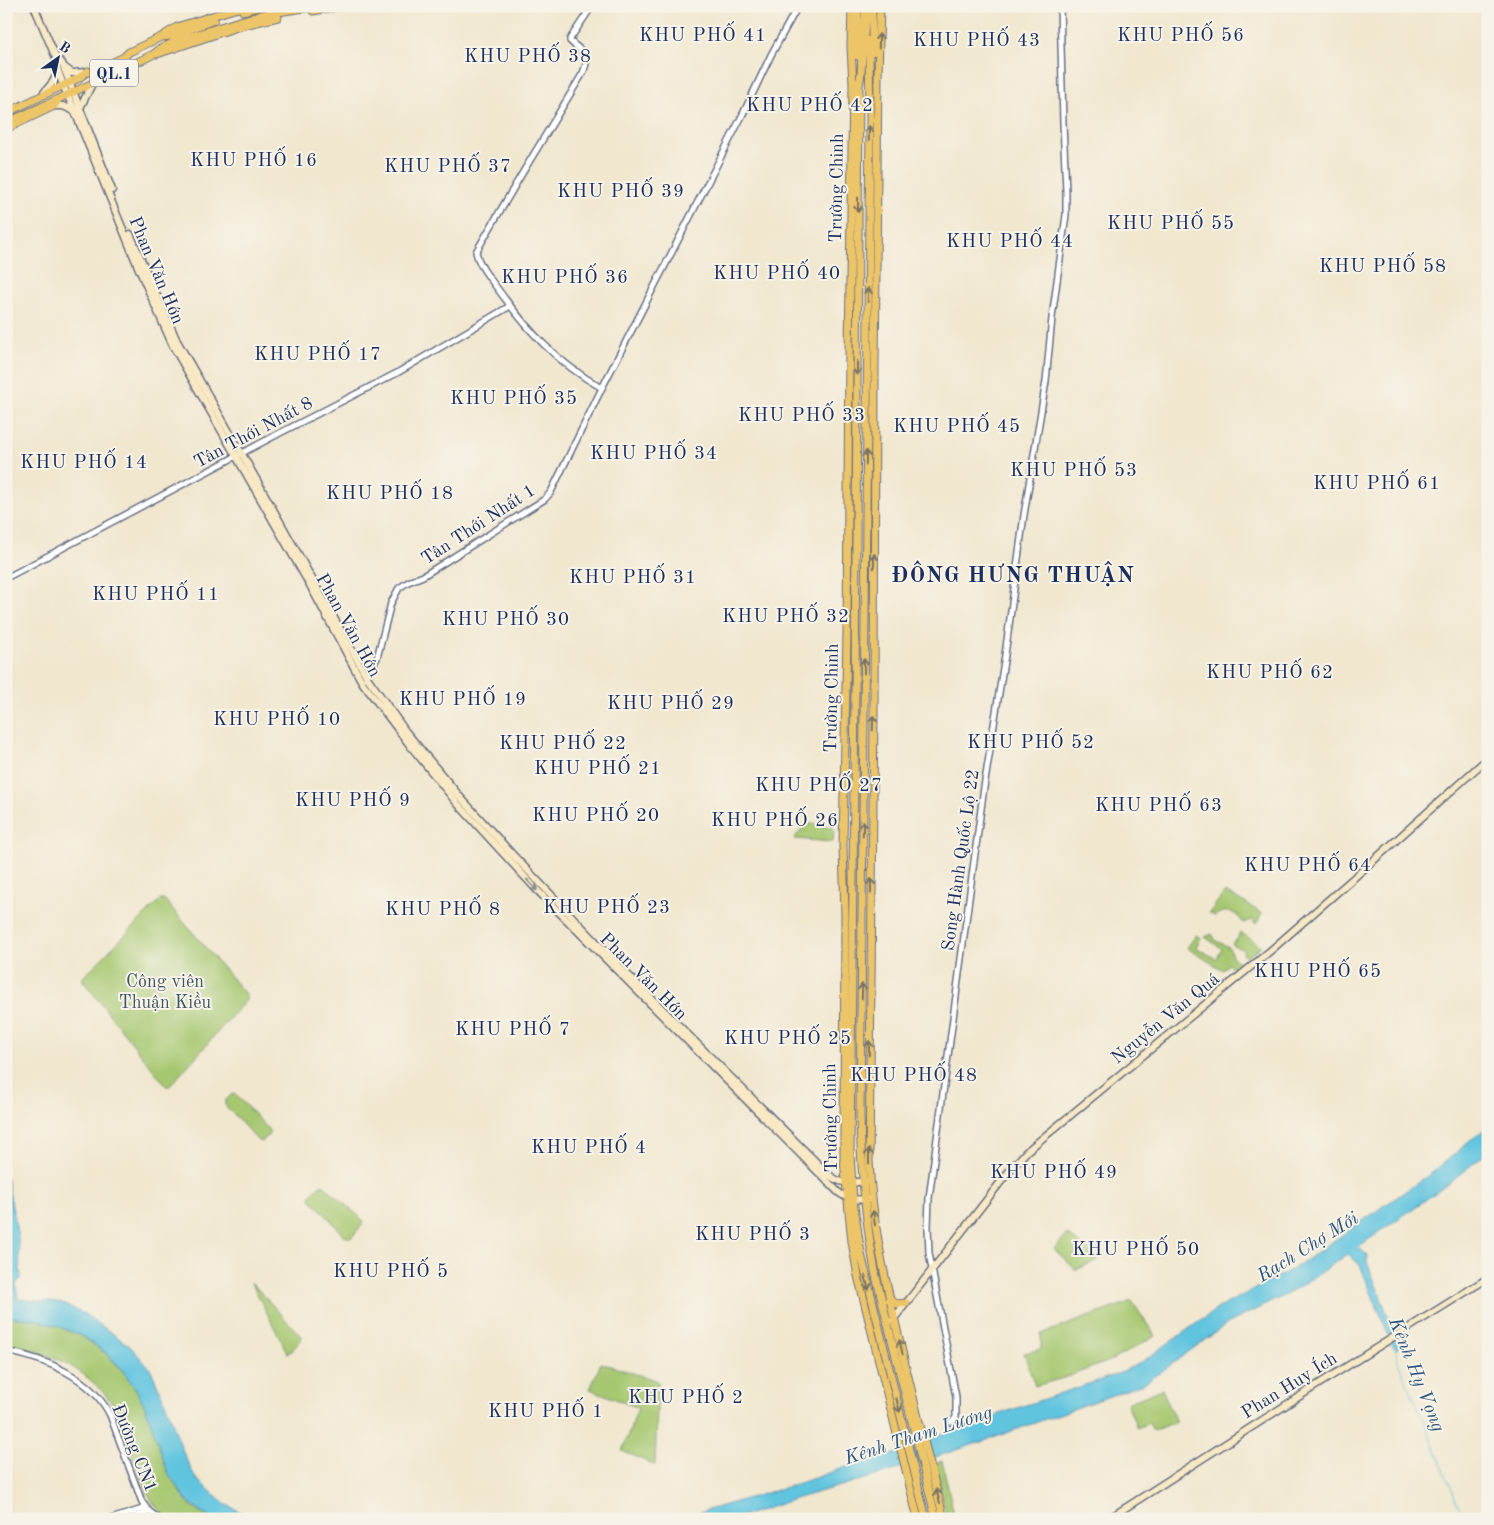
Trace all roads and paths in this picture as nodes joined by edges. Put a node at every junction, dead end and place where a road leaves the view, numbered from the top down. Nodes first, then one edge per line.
1 (34, 6) edge
2 (247, 6) edge
3 (262, 6) edge
4 (318, 6) edge
5 (342, 6) edge
6 (592, 6) edge
7 (798, 6) edge
8 (852, 6) edge
9 (858, 6) edge
10 (866, 6) edge
11 (872, 6) edge
12 (880, 6) edge
13 (1060, 6) edge
14 (256, 19) junction
15 (865, 35) junction
16 (158, 39) junction
17 (60, 68) junction
18 (86, 72) junction
19 (878, 75) junction
20 (852, 78) junction
21 (66, 84) junction
22 (92, 84) junction
23 (859, 85) junction
24 (870, 86) junction
25 (70, 93) junction
26 (40, 96) junction
27 (859, 97) junction
28 (59, 98) junction
29 (54, 106) junction
30 (78, 110) junction
31 (6, 113) edge
32 (870, 116) junction
33 (6, 123) edge
34 (6, 129) edge
35 (510, 306) junction
36 (602, 388) junction
37 (239, 456) junction
38 (852, 506) junction
39 (874, 506) junction
40 (866, 507) junction
41 (6, 578) edge
42 (364, 680) junction
43 (1488, 758) edge
44 (753, 1104) junction
45 (866, 1181) junction
46 (849, 1182) junction
47 (867, 1199) junction
48 (851, 1200) junction
49 (856, 1242) junction
50 (932, 1271) junction
51 (1488, 1278) edge
52 (889, 1300) junction
53 (906, 1303) junction
54 (894, 1318) junction
55 (888, 1326) junction
56 (6, 1350) edge
57 (951, 1422) dead end
58 (917, 1429) junction
59 (928, 1474) junction
60 (911, 1478) junction
61 (148, 1510) junction
62 (111, 1519) edge
63 (129, 1519) edge
64 (159, 1519) edge
65 (918, 1519) edge
66 (926, 1519) edge
67 (936, 1519) edge
68 (944, 1519) edge
69 (1108, 1519) edge

1 - 17 main road, Phan Văn Hớn
2 - 16 main road, QL.1
3 - 16 main road, QL.1
4 - 14 main road, QL.1
5 - 14 main road, QL.1
6 - 35 street
7 - 36 street, Tân Thới Nhất 1
8 - 20 main road, Trường Chinh
9 - 23 main road
10 - 15 main road, Trường Chinh
11 - 24 main road
19 -> 12 main road, Trường Chinh
13 - 50 street, Song Hành Quốc Lộ 22
14 - 22 main road, QL.1
15 - 23 main road, Trường Chinh
15 - 24 main road, Trường Chinh
16 - 18 main road, QL.1
17 - 18 main road
17 - 21 main road, Phan Văn Hớn
17 - 26 main road
18 - 21 main road, QL.1
19 - 32 main road, Trường Chinh
19 - 39 main road, Trường Chinh
20 - 27 main road, Trường Chinh
20 - 38 main road, Trường Chinh
21 - 25 main road, Phan Văn Hớn
21 - 26 main road, QL.1
22 - 25 main road, QL.1
22 - 30 main road
23 - 27 main road, Trường Chinh
24 - 32 main road, Trường Chinh
25 - 28 main road, QL.1
25 - 30 main road, Phan Văn Hớn
26 - 31 main road, QL.1
27 -> 38 main road, Trường Chinh
28 - 29 main road
28 - 33 main road, QL.1
29 - 30 main road
29 - 34 main road
30 - 37 main road, Phan Văn Hớn
40 -> 32 main road, Trường Chinh
35 - 36 street
35 - 37 street, Tân Thới Nhất 8
36 - 42 street, Tân Thới Nhất 1
37 - 41 street, Tân Thới Nhất 8
37 - 42 main road, Phan Văn Hớn
38 - 40 main road
38 - 46 main road, Trường Chinh
39 - 40 main road
45 -> 39 main road, Trường Chinh
45 -> 40 main road, Trường Chinh
42 - 44 main road, Phan Văn Hớn
43 - 50 main road, Nguyễn Văn Quá
44 - 46 main road, Phan Văn Hớn
44 - 48 main road, Phan Văn Hớn
45 - 46 main road, Phan Văn Hớn
45 - 47 main road, Trường Chinh
46 - 48 main road, Trường Chinh
47 - 48 main road
52 -> 47 main road, Trường Chinh
47 - 55 main road, Trường Chinh
48 - 49 main road, Trường Chinh
49 -> 60 main road, Trường Chinh
49 - 60 main road, Trường Chinh
50 - 53 main road, Nguyễn Văn Quá
50 - 57 street
51 - 69 main road, Phan Huy Ích
52 - 53 main road
52 - 54 main road, Trường Chinh
53 - 54 main road, Nguyễn Văn Quá
54 - 55 main road, Nguyễn Văn Quá
58 -> 54 main road, Trường Chinh
55 - 58 main road, Trường Chinh
56 - 61 street, Đường CN1
58 - 59 main road
59 - 67 main road
68 -> 59 main road
60 - 65 main road
60 - 66 main road
61 - 62 street
61 - 63 street
61 - 64 street, Đường CN1

